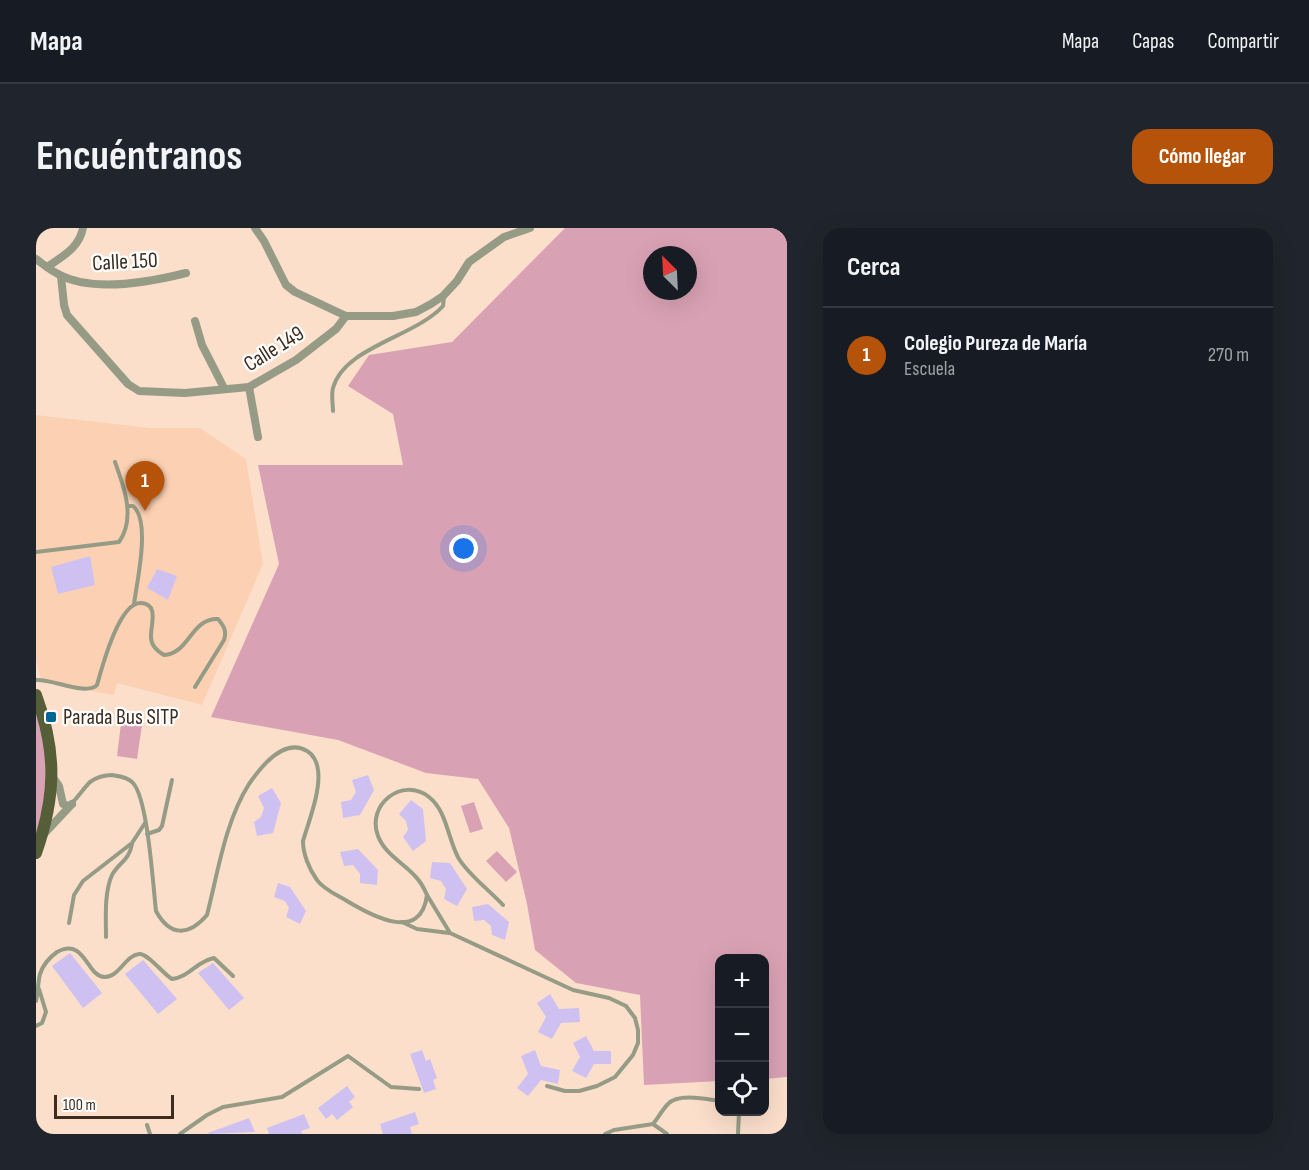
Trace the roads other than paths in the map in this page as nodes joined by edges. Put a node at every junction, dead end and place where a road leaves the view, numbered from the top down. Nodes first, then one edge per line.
1 (83, 228) edge
2 (255, 228) edge
3 (530, 228) edge
4 (36, 259) edge
5 (47, 267) junction
6 (186, 273) dead end
7 (61, 276) junction
8 (443, 296) junction
9 (346, 316) junction
10 (195, 321) dead end
11 (249, 387) junction
12 (224, 388) junction
13 (333, 411) dead end
14 (258, 437) dead end
15 (115, 462) dead end
16 (128, 506) junction
17 (36, 552) edge
18 (134, 604) junction
19 (36, 680) edge
20 (195, 687) dead end
21 (36, 695) edge
22 (52, 776) junction
23 (172, 780) dead end
24 (72, 804) junction
25 (146, 823) junction
26 (147, 834) junction
27 (42, 836) junction
28 (132, 843) junction
29 (36, 853) edge
30 (427, 895) junction
31 (503, 905) dead end
32 (402, 922) junction
33 (69, 923) dead end
34 (450, 933) junction
35 (106, 938) dead end
36 (233, 976) dead end
37 (39, 988) junction
38 (36, 1001) edge
39 (36, 1026) edge
40 (547, 1086) dead end
41 (418, 1089) dead end
42 (715, 1100) edge
43 (739, 1116) edge
44 (653, 1124) junction
45 (147, 1125) dead end
46 (150, 1134) edge
47 (180, 1134) edge
48 (604, 1134) edge
49 (667, 1134) edge
50 (738, 1134) edge

1 - 5 street
2 - 9 street
3 - 8 street
4 - 5 street, Calle 150
5 - 7 street, Calle 150
6 - 7 street, Calle 150
7 - 12 street, Calle 149
8 - 9 street
8 - 13 lane
9 - 11 street, Calle 149
10 - 12 street
11 - 12 street, Calle 149
11 - 14 street
15 - 16 lane
16 - 17 lane
16 - 18 lane
18 - 19 lane
18 - 20 lane
21 - 22 main road
22 - 24 street
22 - 27 main road
23 - 26 lane
24 - 25 lane
24 - 27 street
25 - 26 lane
25 - 28 lane
26 - 32 lane
27 - 29 main road
28 - 33 lane
28 - 35 lane
30 - 31 lane
30 - 32 lane
30 - 34 lane
32 - 34 lane
34 - 40 lane
36 - 37 lane
37 - 38 lane
37 - 39 lane
41 - 47 lane
42 - 44 lane
43 - 50 lane
44 - 48 lane
44 - 49 lane
45 - 46 lane

